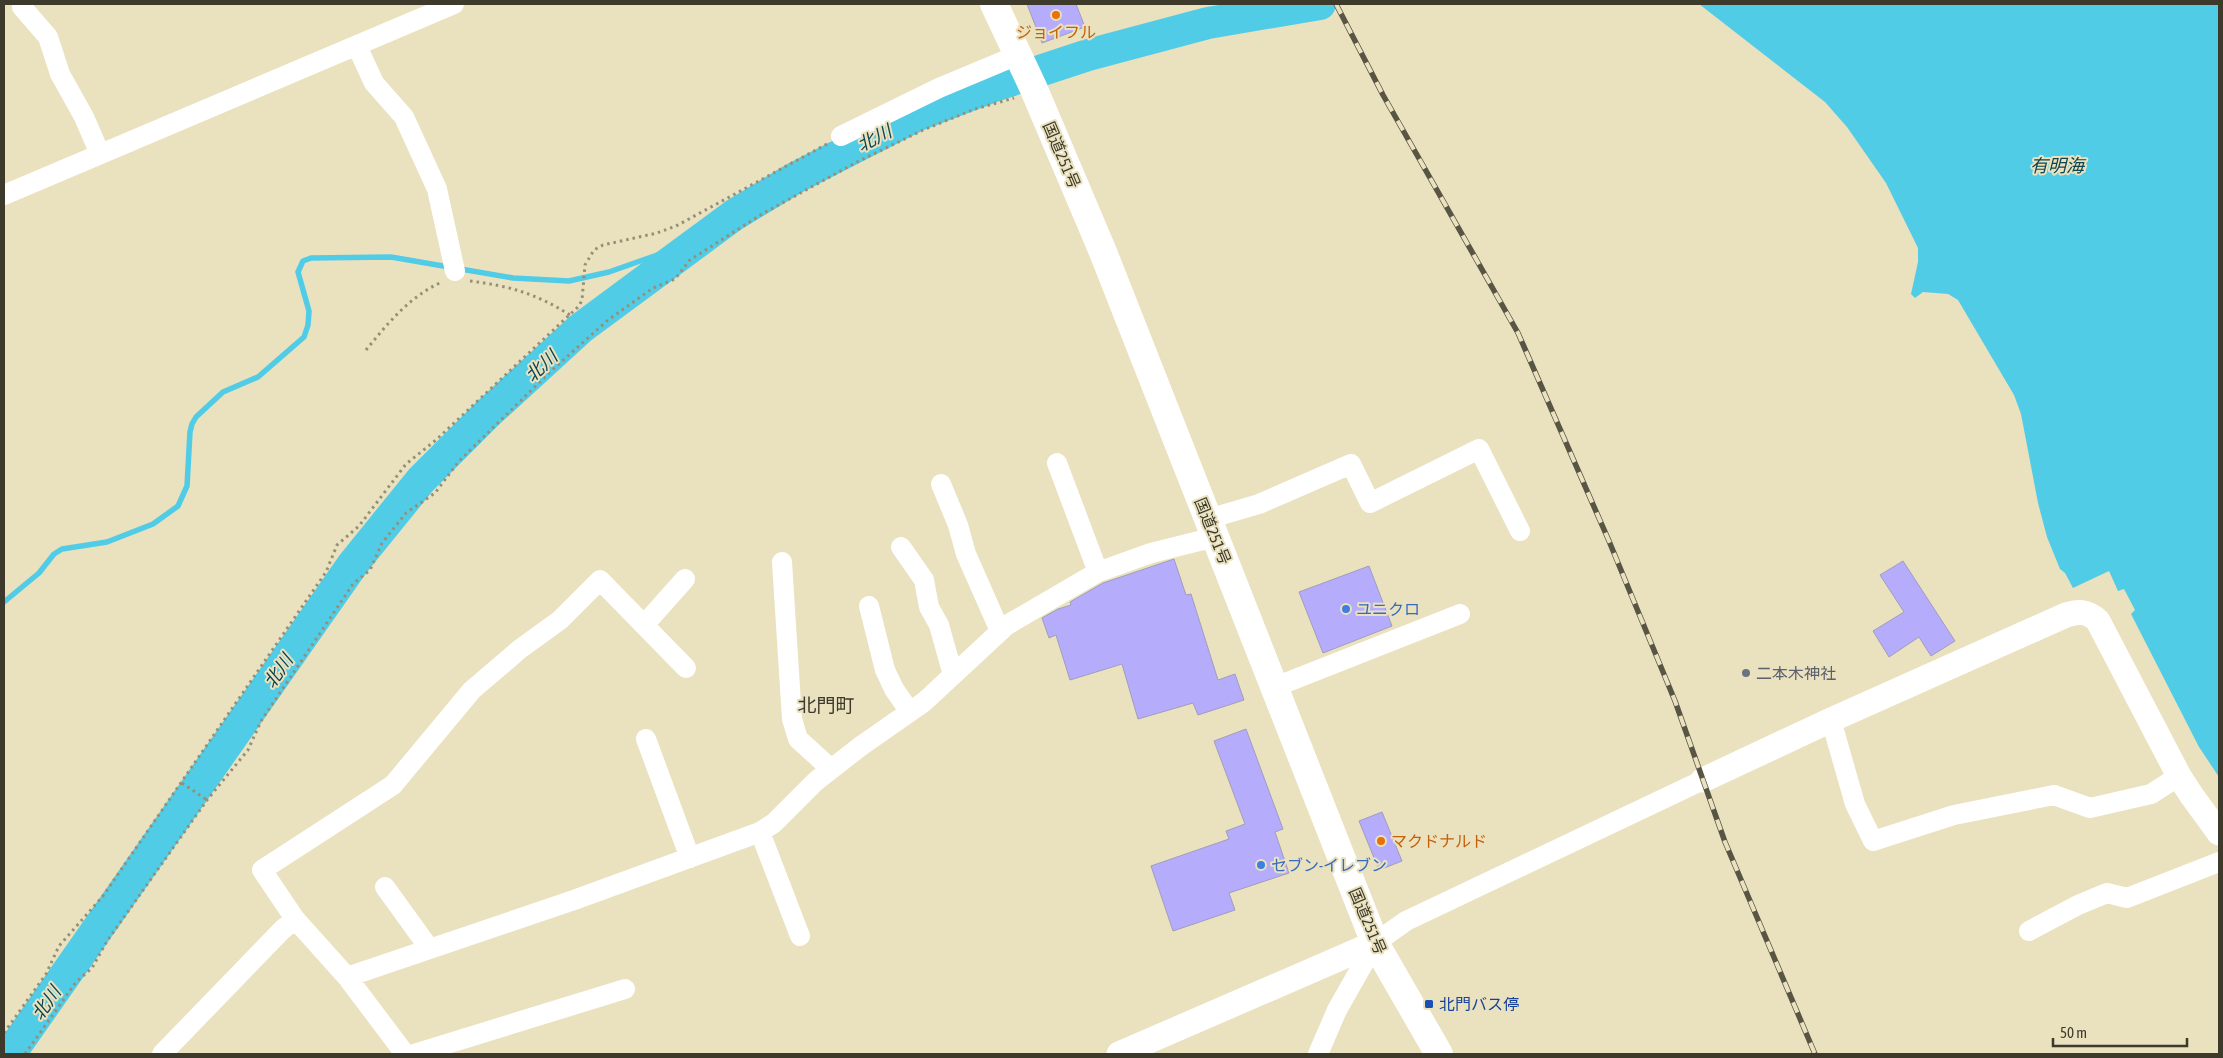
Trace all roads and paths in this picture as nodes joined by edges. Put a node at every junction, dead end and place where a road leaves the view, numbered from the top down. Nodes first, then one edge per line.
1 (24, 4) edge
2 (454, 4) edge
3 (994, 4) edge
4 (357, 46) junction
5 (1020, 58) junction
6 (1034, 90) junction
7 (841, 136) joint
8 (100, 154) junction
9 (4, 195) edge
10 (456, 274) junction
11 (570, 315) junction
12 (366, 350) dead end
13 (941, 484) dead end
14 (1211, 528) junction
15 (1520, 531) dead end
16 (901, 547) dead end
17 (782, 562) dead end
18 (685, 579) dead end
19 (869, 606) dead end
20 (1460, 614) dead end
21 (644, 626) junction
22 (1000, 631) junction
23 (686, 668) dead end
24 (953, 675) junction
25 (1275, 687) junction
26 (910, 712) junction
27 (1831, 720) junction
28 (646, 739) dead end
29 (832, 769) junction
30 (2179, 776) junction
31 (1703, 780) joint
32 (184, 784) junction
33 (207, 800) junction
34 (760, 832) junction
35 (2219, 833) edge
36 (690, 858) junction
37 (2219, 862) edge
38 (385, 887) dead end
39 (295, 919) junction
40 (2030, 931) dead end
41 (800, 936) dead end
42 (1375, 944) junction
43 (429, 948) junction
44 (347, 977) junction
45 (625, 989) dead end
46 (4, 1033) edge
47 (25, 1054) edge
48 (162, 1054) edge
49 (405, 1054) edge
50 (414, 1054) edge
51 (1119, 1054) edge
52 (1318, 1054) edge
53 (1439, 1054) edge

1 - 8 street
2 - 4 street
3 - 5 highway, 国道251号
4 - 8 street
4 - 10 street
5 - 6 highway, 国道251号
5 - 7 street
6 - 14 highway, 国道251号
6 - 33 path
7 - 11 path
8 - 9 street
10 - 11 path
10 - 12 path
11 - 32 path
13 - 22 street
14 - 15 street
14 - 22 street
14 - 25 highway, 国道251号
16 - 24 street
17 - 29 street
18 - 21 street
19 - 26 street
20 - 25 street
21 - 23 street
21 - 39 street
22 - 24 street
24 - 26 street
25 - 42 highway, 国道251号
26 - 29 street
27 - 30 street
27 - 30 street
27 - 31 street
28 - 36 street
29 - 34 street
30 - 35 street
31 - 42 street
32 - 33 path
32 - 46 path
33 - 47 path
34 - 36 street
34 - 41 street
36 - 43 street
37 - 40 street
38 - 43 street
39 - 44 street
39 - 48 street
42 - 51 street
42 - 52 street
42 - 53 highway, 国道251号
43 - 44 street
44 - 49 street
45 - 50 street

